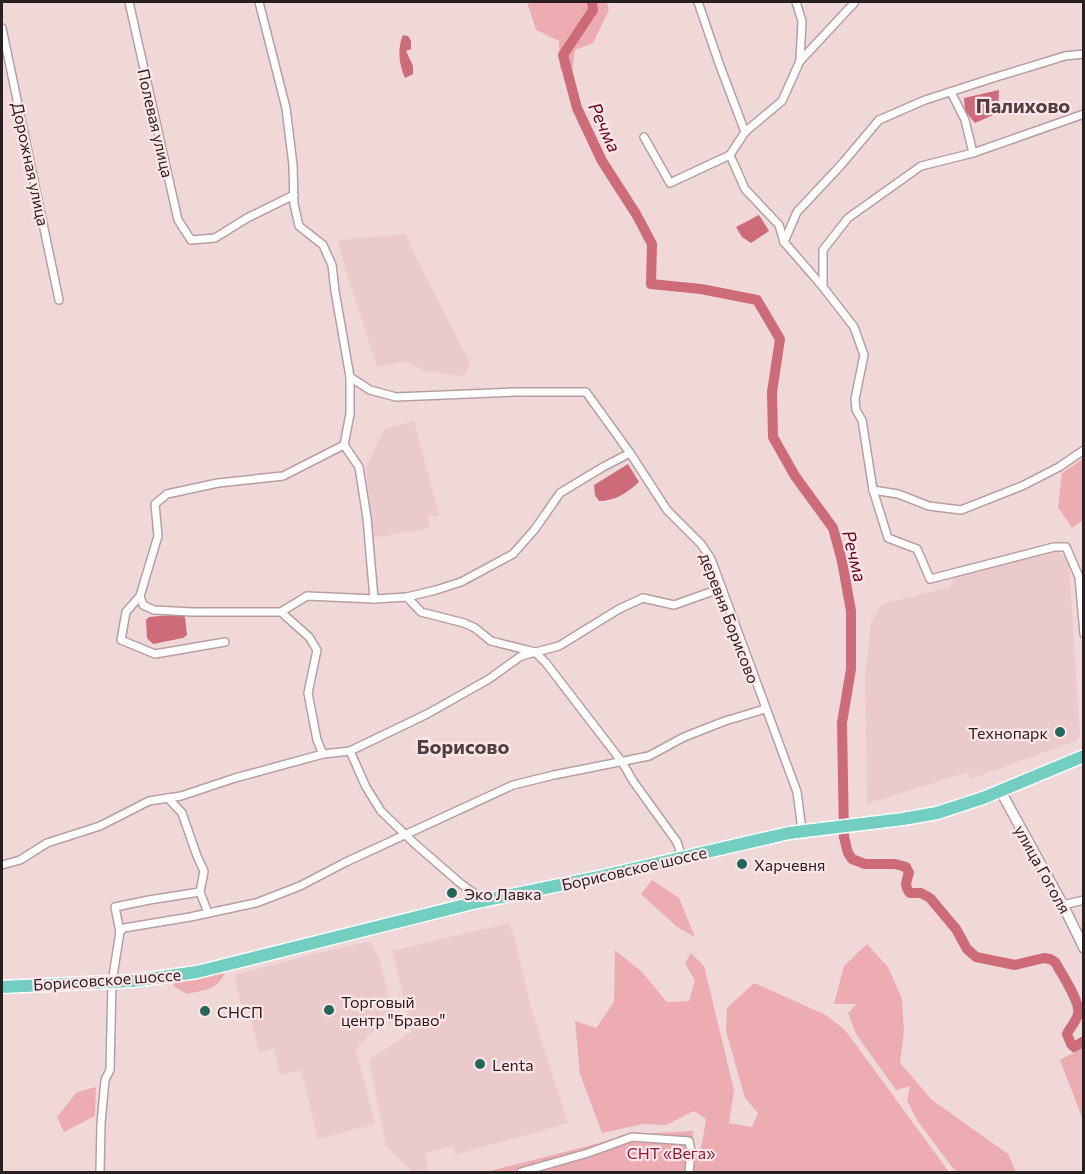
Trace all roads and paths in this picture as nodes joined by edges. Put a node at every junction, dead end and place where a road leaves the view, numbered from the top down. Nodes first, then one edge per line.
1 (129, 2) edge
2 (259, 2) edge
3 (698, 2) edge
4 (796, 2) edge
5 (855, 2) edge
6 (2, 28) edge
7 (1083, 54) edge
8 (800, 61) junction
9 (951, 92) junction
10 (1083, 114) edge
11 (745, 132) junction
12 (644, 137) dead end
13 (973, 153) junction
14 (730, 155) junction
15 (294, 195) junction
16 (784, 242) junction
17 (824, 287) junction
18 (59, 300) dead end
19 (350, 377) junction
20 (344, 445) junction
21 (1083, 450) edge
22 (630, 453) junction
23 (873, 490) junction
24 (722, 588) junction
25 (140, 596) junction
26 (407, 597) junction
27 (374, 599) junction
28 (281, 612) junction
29 (1083, 634) edge
30 (225, 642) dead end
31 (535, 652) junction
32 (765, 709) junction
33 (350, 751) junction
34 (323, 754) junction
35 (1083, 756) edge
36 (622, 762) junction
37 (1000, 790) junction
38 (168, 798) junction
39 (801, 830) junction
40 (407, 835) junction
41 (682, 857) junction
42 (2, 865) edge
43 (200, 892) junction
44 (1083, 900) edge
45 (477, 902) junction
46 (1063, 905) junction
47 (208, 913) junction
48 (120, 932) junction
49 (1083, 948) edge
50 (112, 982) junction
51 (2, 987) edge
52 (100, 1173) edge
53 (521, 1173) edge
54 (689, 1173) edge

1 - 15 street, Полевая улица
2 - 15 street
3 - 11 street
4 - 8 street
5 - 8 street
6 - 18 street, Дорожная улица
7 - 9 street
8 - 11 street
9 - 13 street
9 - 16 street
10 - 13 street
11 - 14 street
12 - 14 street
13 - 17 street
14 - 16 street
15 - 19 street
16 - 17 street
17 - 23 street
19 - 20 street
19 - 22 street, деревня Борисово
20 - 25 street
20 - 27 street
21 - 23 street
22 - 24 street, деревня Борисово
22 - 26 street
23 - 29 street
24 - 31 street
24 - 32 street, деревня Борисово
25 - 28 street
25 - 30 street
26 - 27 street
26 - 31 street
27 - 28 street
28 - 34 street
31 - 33 street
31 - 36 street
32 - 36 street
32 - 39 street, деревня Борисово
33 - 34 street
33 - 40 street
34 - 38 street
35 - 37 main road, Борисовское шоссе
36 - 40 street
36 - 41 street
37 - 39 main road, Борисовское шоссе
37 - 46 street, улица Гоголя
38 - 42 street
38 - 43 street
39 - 41 main road, Борисовское шоссе
40 - 45 street
40 - 47 street
41 - 45 main road, Борисовское шоссе
43 - 47 street
43 - 48 street
44 - 46 street
45 - 50 main road, Борисовское шоссе
46 - 49 street, улица Гоголя
47 - 48 street
48 - 50 street
50 - 51 main road, Борисовское шоссе
50 - 52 street
53 - 54 street

